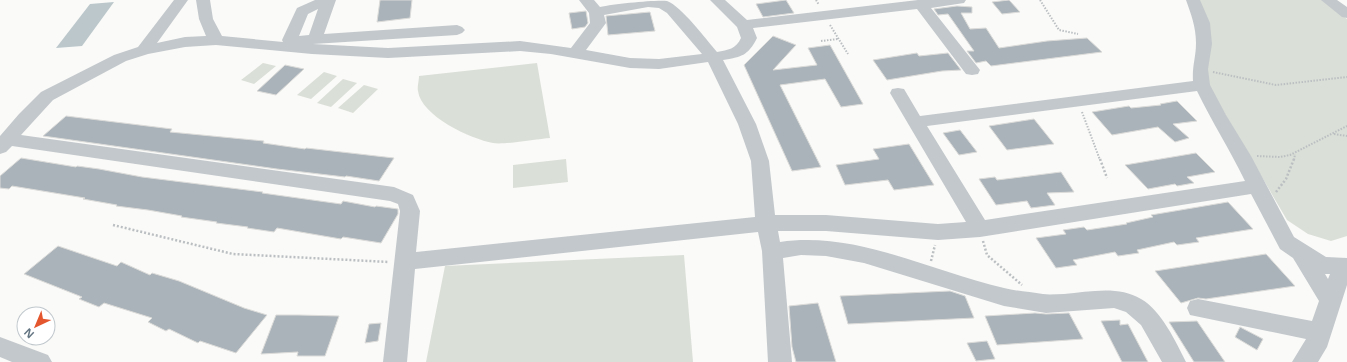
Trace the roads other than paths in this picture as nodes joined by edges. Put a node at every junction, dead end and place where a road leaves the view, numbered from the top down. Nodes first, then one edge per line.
1 (181, 0) edge
2 (203, 0) edge
3 (328, 0) edge
4 (586, 0) edge
5 (717, 0) edge
6 (959, 0) edge
7 (1193, 0) edge
8 (1328, 0) edge
9 (920, 4) junction
10 (596, 12) junction
11 (1347, 14) edge
12 (744, 25) junction
13 (457, 30) dead end
14 (315, 39) junction
15 (216, 40) junction
16 (144, 50) junction
17 (575, 53) junction
18 (713, 57) junction
19 (972, 70) dead end
20 (1201, 77) junction
21 (898, 93) dead end
22 (916, 122) junction
23 (4, 143) edge
24 (1261, 195) junction
25 (766, 223) junction
26 (797, 223) junction
27 (980, 229) junction
28 (801, 247) junction
29 (772, 251) junction
30 (1301, 253) junction
31 (404, 262) junction
32 (1346, 267) edge
33 (1330, 300) junction
34 (1198, 308) dead end
35 (0, 347) edge
36 (1316, 351) edge
37 (0, 356) edge
38 (2, 362) edge
39 (40, 362) edge
40 (395, 362) edge
41 (780, 362) edge
42 (1174, 362) edge

1 - 16 street
2 - 15 street
3 - 14 street
3 - 14 street
4 - 10 street
5 - 12 street
6 - 9 street
7 - 20 street
8 - 11 street
9 - 12 street
9 - 19 street
10 - 17 street
10 - 18 street
12 - 18 street
13 - 14 street
15 - 16 street
15 - 17 street
16 - 23 street
17 - 18 street
18 - 25 street
20 - 22 street
20 - 24 street
21 - 22 street
22 - 27 street
23 - 31 street
24 - 27 street
24 - 30 street
25 - 26 street
25 - 29 street
25 - 31 street
26 - 27 street
26 - 28 street
28 - 29 street
28 - 42 street
29 - 41 street
30 - 32 street
30 - 33 street
31 - 40 street
32 - 33 street
33 - 36 street
34 - 36 street
35 - 39 street
37 - 38 street

